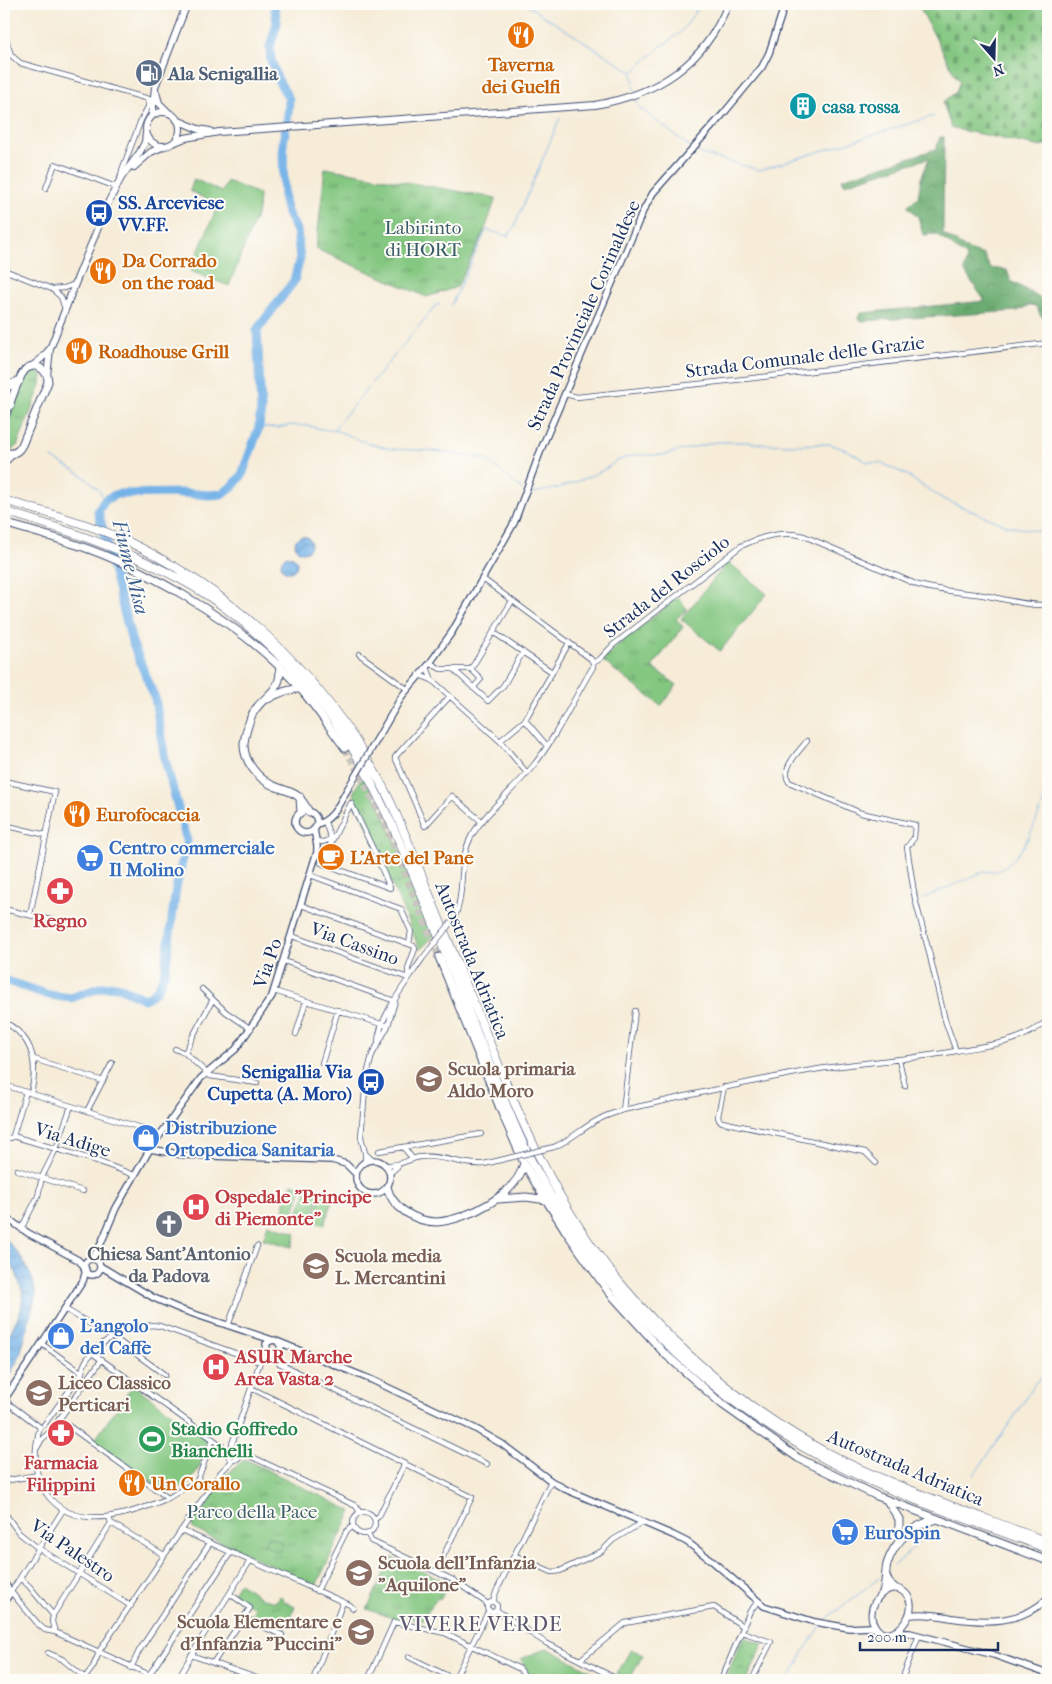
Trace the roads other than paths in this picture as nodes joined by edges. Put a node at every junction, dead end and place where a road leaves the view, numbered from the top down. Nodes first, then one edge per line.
1 (187, 4) edge
2 (728, 4) edge
3 (785, 4) edge
4 (4, 33) edge
5 (155, 87) junction
6 (175, 118) junction
7 (148, 121) junction
8 (219, 132) junction
9 (146, 133) junction
10 (172, 143) junction
11 (165, 146) junction
12 (126, 158) junction
13 (136, 161) junction
14 (121, 178) junction
15 (116, 187) junction
16 (46, 188) dead end
17 (4, 270) edge
18 (75, 284) junction
19 (52, 289) junction
20 (65, 308) junction
21 (1048, 343) edge
22 (50, 349) junction
23 (30, 367) junction
24 (47, 376) junction
25 (19, 381) junction
26 (4, 388) edge
27 (565, 394) junction
28 (4, 397) edge
29 (10, 405) junction
30 (4, 420) edge
31 (4, 452) edge
32 (14, 453) junction
33 (4, 463) edge
34 (4, 500) edge
35 (4, 511) edge
36 (4, 523) edge
37 (483, 580) junction
38 (512, 601) junction
39 (1048, 605) edge
40 (493, 632) junction
41 (568, 643) junction
42 (523, 652) junction
43 (359, 654) dead end
44 (593, 663) junction
45 (278, 665) junction
46 (429, 665) junction
47 (453, 669) junction
48 (471, 669) junction
49 (552, 672) junction
50 (419, 675) junction
51 (291, 678) junction
52 (280, 679) junction
53 (432, 680) junction
54 (473, 688) junction
55 (301, 689) junction
56 (407, 689) junction
57 (288, 690) junction
58 (450, 696) junction
59 (261, 703) junction
60 (525, 720) junction
61 (500, 741) junction
62 (808, 741) dead end
63 (547, 746) junction
64 (344, 748) tunnel mouth
65 (527, 773) junction
66 (4, 781) edge
67 (300, 797) junction
68 (309, 812) junction
69 (301, 813) junction
70 (316, 817) junction
71 (327, 820) junction
72 (482, 822) junction
73 (4, 825) edge
74 (315, 827) junction
75 (306, 833) junction
76 (46, 835) junction
77 (332, 839) junction
78 (316, 840) junction
79 (310, 875) junction
80 (301, 905) junction
81 (4, 909) edge
82 (30, 916) junction
83 (63, 923) dead end
84 (292, 936) junction
85 (409, 944) junction
86 (439, 957) tunnel mouth
87 (284, 961) junction
88 (408, 978) junction
89 (202, 989) dead end
90 (274, 991) junction
91 (306, 1000) junction
92 (212, 1001) junction
93 (395, 1001) junction
94 (338, 1010) junction
95 (635, 1011) dead end
96 (1048, 1020) edge
97 (4, 1022) edge
98 (382, 1024) junction
99 (388, 1026) junction
100 (251, 1029) junction
101 (296, 1034) dead end
102 (378, 1043) junction
103 (175, 1049) dead end
104 (956, 1051) junction
105 (185, 1053) junction
106 (34, 1059) junction
107 (900, 1060) junction
108 (112, 1063) dead end
109 (322, 1063) dead end
110 (206, 1074) junction
111 (103, 1081) junction
112 (257, 1083) dead end
113 (4, 1086) edge
114 (905, 1086) dead end
115 (724, 1087) junction
116 (28, 1093) junction
117 (70, 1106) junction
118 (624, 1110) junction
119 (87, 1111) junction
120 (161, 1134) junction
121 (481, 1134) dead end
122 (13, 1136) junction
123 (4, 1138) edge
124 (403, 1147) junction
125 (56, 1149) junction
126 (150, 1149) junction
127 (379, 1151) dead end
128 (366, 1153) junction
129 (413, 1158) junction
130 (372, 1160) junction
131 (365, 1162) junction
132 (524, 1163) junction
133 (876, 1163) dead end
134 (399, 1164) junction
135 (385, 1165) junction
136 (350, 1166) junction
137 (359, 1167) junction
138 (17, 1170) dead end
139 (356, 1174) junction
140 (390, 1174) junction
141 (134, 1175) junction
142 (42, 1178) junction
143 (518, 1180) junction
144 (536, 1184) junction
145 (387, 1187) junction
146 (83, 1191) dead end
147 (380, 1193) junction
148 (526, 1197) junction
149 (392, 1199) junction
150 (498, 1199) junction
151 (546, 1200) junction
152 (4, 1216) edge
153 (21, 1228) junction
154 (257, 1246) dead end
155 (99, 1248) junction
156 (78, 1260) junction
157 (89, 1260) junction
158 (99, 1264) junction
159 (85, 1269) junction
160 (94, 1274) junction
161 (117, 1278) junction
162 (78, 1288) junction
163 (65, 1309) junction
164 (228, 1326) junction
165 (259, 1336) junction
166 (111, 1337) junction
167 (277, 1343) junction
168 (42, 1344) junction
169 (270, 1351) junction
170 (92, 1353) junction
171 (102, 1359) junction
172 (261, 1360) junction
173 (82, 1373) junction
174 (165, 1374) dead end
175 (251, 1388) junction
176 (4, 1400) edge
177 (59, 1419) junction
178 (43, 1427) junction
179 (47, 1433) junction
180 (213, 1439) junction
181 (230, 1449) junction
182 (36, 1452) junction
183 (240, 1454) junction
184 (228, 1456) junction
185 (233, 1460) junction
186 (487, 1464) dead end
187 (404, 1465) junction
188 (221, 1472) junction
189 (38, 1475) junction
190 (4, 1481) edge
191 (551, 1481) junction
192 (196, 1484) junction
193 (208, 1490) junction
194 (168, 1498) junction
195 (886, 1500) junction
196 (940, 1505) junction
197 (952, 1509) junction
198 (63, 1510) junction
199 (912, 1510) junction
200 (360, 1512) junction
201 (4, 1514) edge
202 (109, 1517) junction
203 (375, 1519) junction
204 (899, 1519) junction
205 (938, 1519) junction
206 (643, 1522) junction
207 (111, 1523) junction
208 (353, 1526) junction
209 (916, 1527) junction
210 (182, 1530) junction
211 (368, 1534) junction
212 (899, 1541) junction
213 (1048, 1542) edge
214 (210, 1543) junction
215 (38, 1548) junction
216 (1048, 1549) edge
217 (231, 1552) junction
218 (164, 1555) junction
219 (514, 1555) junction
220 (250, 1561) junction
221 (1048, 1562) edge
222 (436, 1571) junction
223 (79, 1574) junction
224 (886, 1576) junction
225 (20, 1578) junction
226 (4, 1583) edge
227 (895, 1588) junction
228 (317, 1591) junction
229 (10, 1592) junction
230 (883, 1592) junction
231 (230, 1594) junction
232 (1047, 1599) edge
233 (4, 1602) edge
234 (343, 1602) junction
235 (493, 1602) junction
236 (758, 1602) junction
237 (910, 1602) junction
238 (488, 1604) junction
239 (131, 1606) junction
240 (353, 1608) dead end
241 (489, 1610) junction
242 (496, 1610) junction
243 (924, 1614) junction
244 (53, 1616) junction
245 (243, 1618) junction
246 (872, 1618) junction
247 (908, 1618) junction
248 (744, 1627) junction
249 (860, 1628) junction
250 (877, 1629) junction
251 (55, 1632) junction
252 (742, 1632) junction
253 (893, 1633) junction
254 (282, 1635) dead end
255 (919, 1635) junction
256 (470, 1645) junction
257 (48, 1653) dead end
258 (99, 1653) junction
259 (191, 1655) junction
260 (409, 1657) dead end
261 (580, 1660) junction
262 (213, 1663) junction
263 (131, 1668) junction
264 (904, 1674) dead end
265 (1048, 1674) edge
266 (149, 1676) junction
267 (84, 1679) edge
268 (160, 1680) edge
269 (177, 1680) edge
270 (262, 1680) edge
271 (313, 1680) edge
272 (368, 1680) edge
273 (454, 1680) edge
274 (528, 1680) edge
275 (618, 1680) edge
276 (721, 1680) edge
277 (752, 1680) edge

1 - 5 main road
2 - 8 main road
3 - 27 street, Strada Provinciale Corinaldese
4 - 12 street
5 - 6 main road
5 - 7 main road
6 - 7 main road
6 - 8 main road
6 - 10 main road
7 - 9 main road
8 - 10 main road
9 - 11 main road
9 - 13 main road
10 - 11 main road
11 - 13 main road
12 - 13 street
12 - 14 street
13 - 14 main road
13 - 15 main road
14 - 15 main road
15 - 16 street
15 - 18 main road
17 - 19 street
18 - 19 street
18 - 20 main road
19 - 20 street
20 - 22 main road
21 - 27 street, Strada Comunale delle Grazie
22 - 23 main road
22 - 24 main road
23 - 24 main road
23 - 25 main road
24 - 32 main road
25 - 26 highway
25 - 29 main road
27 - 37 street, Strada Provinciale Corinaldese
28 - 29 highway
29 - 30 main road
31 - 32 main road
32 - 33 main road
34 - 196 highway, Autostrada Adriatica
35 - 196 highway, Autostrada Adriatica
36 - 45 main road
37 - 38 street
37 - 46 street, Strada Provinciale Corinaldese
38 - 40 street
38 - 41 street
39 - 44 street, Strada del Rosciolo
40 - 42 street
40 - 48 street
41 - 44 street
41 - 49 street
42 - 49 street
42 - 54 street
43 - 56 street
44 - 63 street
45 - 51 main road
45 - 52 main road
46 - 47 street
46 - 50 street
46 - 53 street
47 - 48 street
47 - 54 street
48 - 54 street
49 - 60 street
50 - 53 street
50 - 56 street
51 - 52 main road
51 - 55 main road
51 - 57 main road
52 - 59 main road
53 - 58 street
55 - 57 main road
55 - 64 main road
56 - 71 street, bridge
57 - 59 main road
58 - 61 street
58 - 72 street
59 - 67 main road
60 - 61 street
60 - 63 street
61 - 65 street
62 - 104 street
63 - 65 street
65 - 72 street
66 - 76 street
67 - 68 main road
67 - 69 main road
68 - 69 street
68 - 70 street
69 - 75 street
70 - 71 street
70 - 74 street, Via Po
71 - 74 street
71 - 77 street
72 - 88 street, bridge
73 - 76 street
74 - 75 street
74 - 78 street, Via Po
75 - 78 street
76 - 82 street
77 - 77 street
77 - 78 street
78 - 79 street, Via Po
79 - 80 street, Via Po
79 - 85 street
80 - 84 street, Via Po
80 - 85 street
81 - 82 street
82 - 83 street
84 - 87 street, Via Po
84 - 88 street, Via Cassino
85 - 88 street
86 - 132 main road
87 - 90 street, Via Po
87 - 93 street
88 - 93 street
89 - 92 street
90 - 91 street
90 - 100 street, Via Po
91 - 94 street
91 - 101 street
92 - 100 street
92 - 105 street
93 - 98 street
93 - 99 street
94 - 98 street
94 - 109 street
95 - 118 street
96 - 104 street
97 - 106 street
98 - 99 street
98 - 102 street
99 - 102 street
100 - 110 street, Via Po
102 - 128 street
103 - 105 street
104 - 107 street
105 - 110 street
106 - 111 street
106 - 116 street
107 - 114 street
107 - 115 street
108 - 111 street
110 - 112 street
110 - 120 street, Via Po
111 - 119 street
113 - 116 street
115 - 118 street
115 - 133 street
116 - 117 street
116 - 122 street
117 - 119 street
117 - 125 street
118 - 129 street, bridge
119 - 120 street
120 - 126 street, Via Po
121 - 124 street
122 - 123 street, Via Adige
122 - 125 street, Via Adige
124 - 127 street
124 - 129 street
125 - 141 street, Via Adige
125 - 142 street
126 - 136 street
126 - 141 street, Via Po
128 - 130 street
128 - 131 street
129 - 134 street
130 - 131 street
130 - 135 street
131 - 137 street
132 - 143 main road
132 - 144 main road
134 - 135 street
134 - 140 street
135 - 140 street
136 - 137 street
136 - 139 street
137 - 139 street
138 - 142 street
139 - 147 street
140 - 145 street
141 - 155 street, Via Po
142 - 146 street
142 - 153 street
143 - 144 main road
143 - 150 main road
144 - 148 main road
144 - 151 main road
145 - 147 street
145 - 149 main road
147 - 149 main road
148 - 150 main road
148 - 151 main road
149 - 150 main road
151 - 195 main road
152 - 153 street
153 - 156 street
154 - 164 street
155 - 157 street, Via Po
155 - 158 street, Via Po
156 - 157 street
156 - 159 street
157 - 158 street
157 - 159 street, Via Po
158 - 160 street
158 - 161 street
159 - 160 street
159 - 162 street, Via Po
160 - 161 street
160 - 162 street
161 - 164 street
162 - 163 street
163 - 166 street
163 - 168 street
164 - 165 street
165 - 167 street
165 - 169 street
166 - 170 street
166 - 172 street
166 - 174 street
167 - 169 street
167 - 169 street
167 - 191 street
168 - 173 street
168 - 176 street
169 - 172 street
169 - 186 street
170 - 171 street
170 - 173 street
171 - 177 street
171 - 180 street
172 - 175 street
173 - 178 street
175 - 181 street
175 - 187 street
176 - 178 street
177 - 178 street
177 - 179 street
177 - 194 street
178 - 179 street
178 - 179 street
178 - 182 street
179 - 182 street
180 - 181 street
180 - 192 street
181 - 183 street
181 - 184 street
182 - 189 street
183 - 185 street
183 - 200 street
184 - 185 street
184 - 188 street
185 - 188 street
187 - 203 street
187 - 222 street
188 - 193 street
189 - 190 street
189 - 198 street
191 - 206 street
191 - 219 street
192 - 193 street
192 - 194 street
193 - 210 street
194 - 202 street
195 - 199 main road
195 - 204 main road
196 - 197 highway, Autostrada Adriatica
197 - 213 highway, Autostrada Adriatica
197 - 216 highway, Autostrada Adriatica
198 - 202 street
198 - 215 street
199 - 204 main road
199 - 205 main road
199 - 209 main road
200 - 203 street
200 - 208 street
201 - 215 street, Via Palestro
202 - 207 street
203 - 211 street
204 - 212 main road
205 - 209 main road
205 - 221 main road
206 - 219 street
206 - 236 street
207 - 218 street
207 - 223 street
208 - 211 street
208 - 228 street
209 - 212 main road
210 - 214 street
210 - 218 street
211 - 222 street
212 - 224 main road
214 - 217 street
214 - 263 street
215 - 223 street, Via Palestro
215 - 225 street
217 - 220 street
217 - 266 street
218 - 239 street
219 - 235 street
220 - 228 street
220 - 231 street
222 - 238 street
223 - 239 street, Via Palestro
223 - 244 street
224 - 227 main road
224 - 230 main road
225 - 229 street
225 - 244 street
226 - 229 street
227 - 230 main road
227 - 237 main road
228 - 234 street
229 - 233 street
229 - 251 street
230 - 246 main road
231 - 245 street
231 - 259 street
232 - 243 main road
234 - 240 street
234 - 271 street
235 - 238 street
235 - 242 street
236 - 248 street
236 - 249 street
237 - 243 main road
237 - 247 main road
238 - 241 street
239 - 258 street
241 - 242 street
241 - 256 street
242 - 261 street
243 - 247 main road
244 - 251 street
245 - 254 street
245 - 262 street
246 - 249 street
246 - 250 main road
247 - 253 main road
247 - 255 street
248 - 252 street
248 - 261 street
249 - 250 street
250 - 253 main road
251 - 258 street
252 - 276 street
252 - 277 street
253 - 255 street
255 - 264 street
255 - 265 street
256 - 272 street
256 - 273 street
256 - 274 street
257 - 267 street
258 - 263 street
258 - 267 street
259 - 262 street
259 - 269 street
260 - 273 street
261 - 275 street
262 - 270 street
263 - 266 street
266 - 268 street

